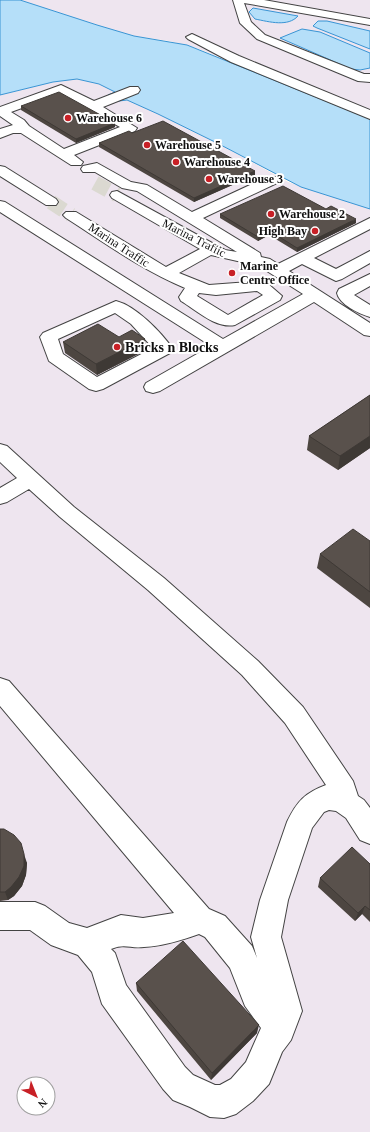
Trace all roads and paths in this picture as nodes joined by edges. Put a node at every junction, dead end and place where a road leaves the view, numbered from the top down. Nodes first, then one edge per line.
1 (238, 0) edge
2 (246, 0) edge
3 (370, 22) edge
4 (192, 37) dead end
5 (370, 78) edge
6 (134, 90) dead end
7 (93, 106) junction
8 (370, 115) edge
9 (12, 131) edge
10 (63, 154) junction
11 (88, 169) junction
12 (0, 170) edge
13 (272, 180) dead end
14 (95, 183) tunnel mouth
15 (116, 195) tunnel mouth
16 (51, 202) tunnel mouth
17 (0, 205) edge
18 (71, 214) tunnel mouth
19 (190, 218) junction
20 (370, 223) edge
21 (211, 249) junction
22 (370, 256) edge
23 (303, 258) junction
24 (264, 262) junction
25 (278, 270) junction
26 (166, 274) junction
27 (370, 279) edge
28 (196, 286) junction
29 (314, 295) junction
30 (366, 310) edge
31 (370, 331) edge
32 (223, 346) junction
33 (164, 349) junction
34 (188, 366) junction
35 (153, 387) dead end
36 (0, 451) edge
37 (30, 479) junction
38 (0, 497) edge
39 (0, 688) edge
40 (343, 801) junction
41 (370, 831) edge
42 (0, 916) edge
43 (199, 920) junction
44 (87, 943) junction
45 (280, 1029) junction

1 - 5 street
2 - 3 street
4 - 8 street
6 - 7 street
7 - 9 street
7 - 10 street
9 - 10 street
10 - 11 street
11 - 14 street
11 - 19 street
12 - 16 street
13 - 19 street
15 - 21 street, Marina Trafiic
17 - 32 street
18 - 26 street, Marina Traffic
19 - 24 street
20 - 23 street
21 - 24 street, Marina Trafiic
21 - 26 street, Marina Traffic
22 - 23 street
23 - 25 street
24 - 25 street, Marina Trafiic
25 - 29 street, Marina Trafiic
26 - 28 street, Marina Traffic
27 - 30 street
28 - 28 street, Marina Traffic
29 - 31 street, Marina Trafiic
29 - 32 street
32 - 34 street
33 - 33 street
33 - 34 street
34 - 35 street
36 - 37 street
37 - 38 street
37 - 40 street
39 - 43 street
40 - 41 street
40 - 45 street
42 - 44 street
43 - 44 street
43 - 45 street
44 - 45 street

